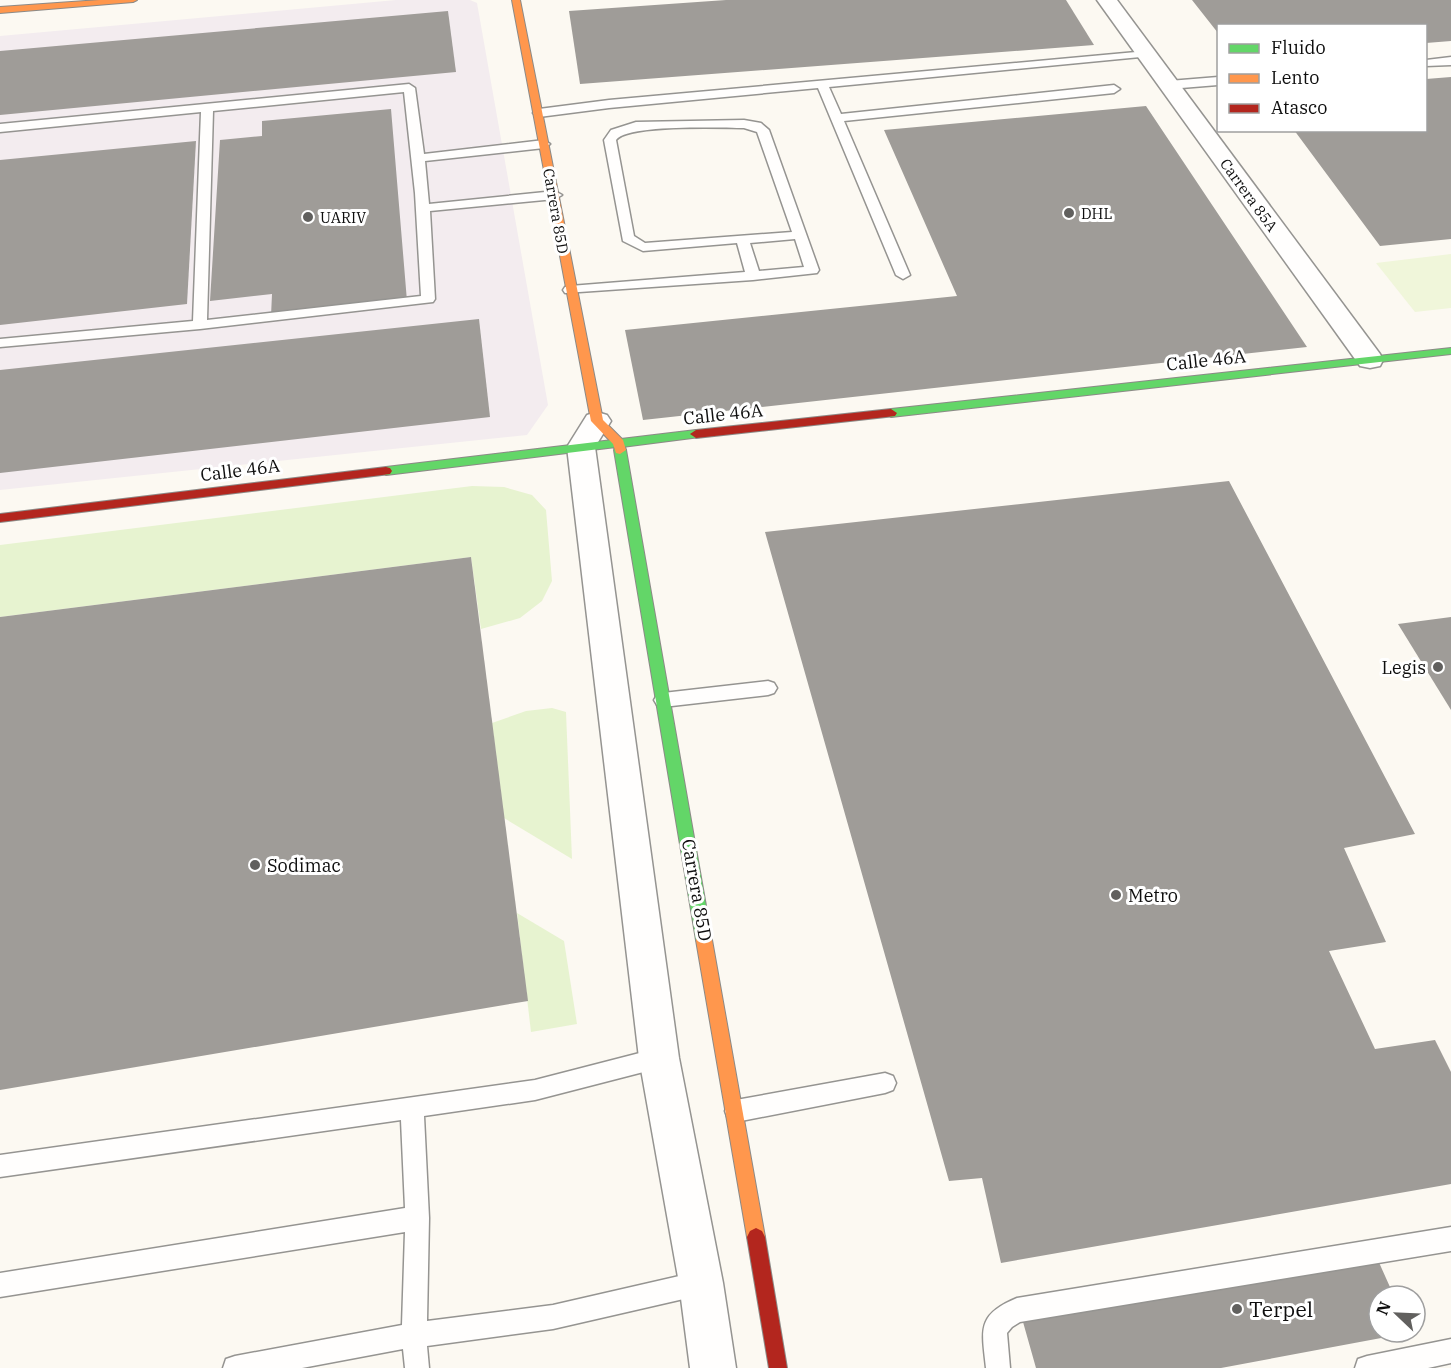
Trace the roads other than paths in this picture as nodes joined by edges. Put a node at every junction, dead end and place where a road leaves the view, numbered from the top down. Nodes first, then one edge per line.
1 (133, 0) edge
2 (516, 0) edge
3 (1107, 0) edge
4 (0, 10) edge
5 (1147, 54) junction
6 (1451, 61) edge
7 (1427, 63) edge
8 (1217, 81) edge
9 (822, 84) junction
10 (1169, 85) junction
11 (1114, 89) dead end
12 (207, 108) junction
13 (538, 113) junction
14 (837, 118) junction
15 (0, 128) edge
16 (544, 144) junction
17 (420, 158) junction
18 (555, 195) junction
19 (425, 208) junction
20 (800, 235) junction
21 (742, 239) junction
22 (903, 275) dead end
23 (753, 276) junction
24 (570, 290) junction
25 (200, 325) junction
26 (0, 343) edge
27 (1451, 351) edge
28 (1370, 360) junction
29 (599, 437) junction
30 (0, 518) edge
31 (768, 688) dead end
32 (663, 700) junction
33 (659, 1058) junction
34 (885, 1083) dead end
35 (412, 1108) junction
36 (736, 1111) junction
37 (0, 1166) edge
38 (417, 1218) junction
39 (1451, 1239) edge
40 (701, 1283) junction
41 (0, 1285) edge
42 (414, 1335) junction
43 (1451, 1351) edge
44 (235, 1368) edge
45 (417, 1368) edge
46 (713, 1368) edge
47 (778, 1368) edge
48 (998, 1368) edge
49 (1367, 1368) edge

1 - 4 street
2 - 13 street, Carrera 85D
3 - 5 street, Carrera 85A
5 - 9 lane
5 - 10 street, Carrera 85A
6 - 7 lane
8 - 10 lane
9 - 13 lane
9 - 14 lane
10 - 28 street, Carrera 85A
11 - 14 lane
12 - 15 lane
12 - 17 lane
12 - 25 lane
13 - 16 street, Carrera 85D
14 - 22 lane
16 - 17 lane
16 - 18 street, Carrera 85D
17 - 19 lane
18 - 19 lane
18 - 24 street, Carrera 85D
19 - 25 lane
20 - 21 lane
20 - 21 lane
20 - 23 lane
21 - 23 lane
23 - 24 lane
24 - 29 street, Carrera 85D
25 - 26 lane
27 - 28 street, Calle 46A
28 - 29 street, Calle 46A
29 - 30 street, Calle 46A
29 - 32 street, Carrera 85D
29 - 33 street, Carrera 85D
31 - 32 lane
32 - 36 street, Carrera 85D
33 - 35 lane
33 - 40 street, Carrera 85D
34 - 36 lane
35 - 37 lane
35 - 38 lane
36 - 47 street, Carrera 85D
38 - 41 lane
38 - 42 lane
39 - 48 lane
40 - 42 lane
40 - 46 street, Carrera 85D
42 - 44 lane
42 - 45 lane
43 - 49 lane

